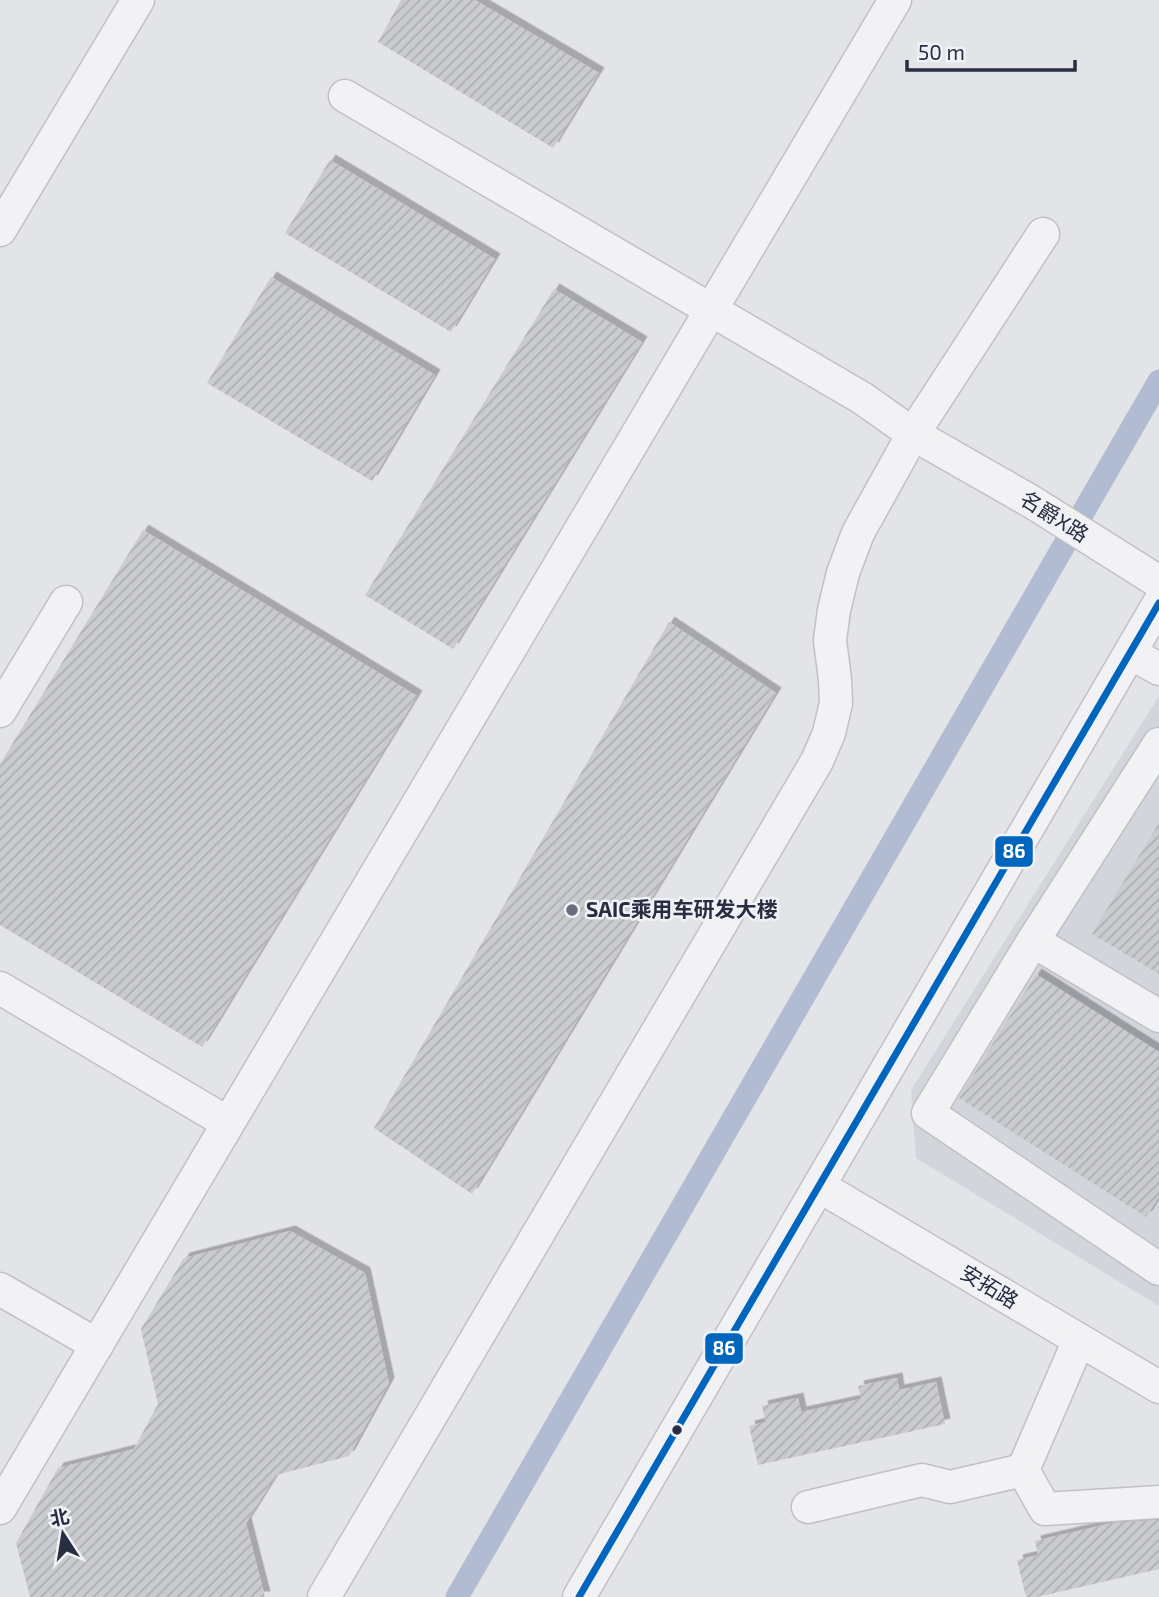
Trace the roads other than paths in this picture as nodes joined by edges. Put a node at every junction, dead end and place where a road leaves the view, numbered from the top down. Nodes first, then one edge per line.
1 (138, 0) edge
2 (895, 0) edge
3 (345, 96) dead end
4 (0, 230) edge
5 (1043, 234) dead end
6 (710, 309) junction
7 (913, 434) junction
8 (1146, 574) edge
9 (65, 602) dead end
10 (1159, 603) edge
11 (1130, 653) junction
12 (1159, 669) edge
13 (0, 711) edge
14 (1159, 744) edge
15 (1033, 941) junction
16 (0, 988) edge
17 (1159, 1016) edge
18 (228, 1123) junction
19 (819, 1186) junction
20 (1154, 1256) edge
21 (0, 1289) edge
22 (1079, 1340) junction
23 (97, 1345) junction
24 (1159, 1387) edge
25 (1023, 1470) junction
26 (1159, 1502) edge
27 (808, 1507) dead end
28 (0, 1508) edge
29 (324, 1597) edge
30 (579, 1597) edge

1 - 4 street
2 - 6 street
3 - 6 street, 名爵X路
5 - 7 street
6 - 7 street, 名爵X路
6 - 18 street
7 - 8 street, 名爵X路
7 - 29 street
9 - 13 street
10 - 11 street
11 - 12 street
11 - 19 street
14 - 15 street
15 - 17 street
15 - 20 street
16 - 18 street
18 - 23 street
19 - 22 street, 安拓路
19 - 30 street
21 - 23 street
22 - 24 street, 安拓路
22 - 25 street
23 - 28 street
25 - 26 street
25 - 27 street

